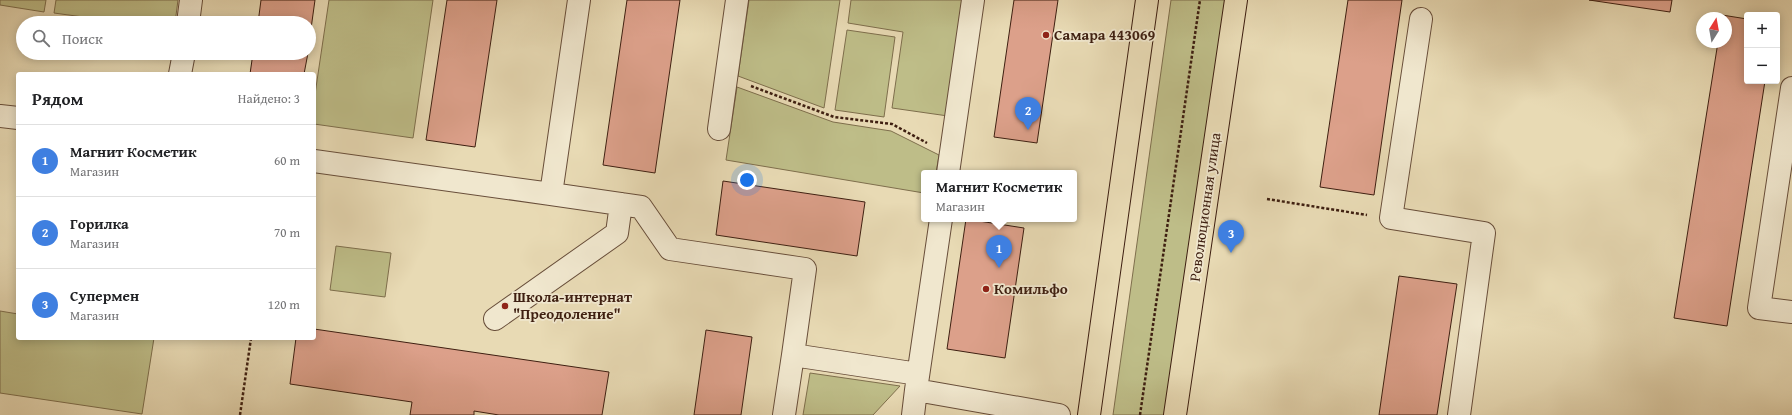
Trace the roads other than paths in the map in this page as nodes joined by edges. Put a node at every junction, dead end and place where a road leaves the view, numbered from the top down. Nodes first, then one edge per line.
1 (191, 0) edge
2 (579, 0) edge
3 (737, 0) edge
4 (973, 0) edge
5 (1147, 0) edge
6 (1236, 0) edge
7 (189, 16) edge
8 (1421, 19) dead end
9 (183, 60) edge
10 (180, 72) edge
11 (1792, 88) edge
12 (0, 116) edge
13 (16, 118) edge
14 (719, 129) dead end
15 (316, 161) edge
16 (949, 164) edge
17 (551, 194) junction
18 (621, 204) junction
19 (941, 222) edge
20 (1792, 312) edge
21 (495, 319) dead end
22 (793, 355) junction
23 (917, 382) junction
24 (784, 415) edge
25 (913, 415) edge
26 (1059, 415) edge
27 (1089, 415) edge
28 (1175, 415) edge
29 (1459, 415) edge

1 - 7 lane
2 - 17 lane
3 - 14 lane
4 - 16 lane
5 - 27 main road
6 - 28 main road, Революционная улица
8 - 29 lane
9 - 10 lane
11 - 20 lane
12 - 13 lane
15 - 17 lane
17 - 18 lane
18 - 21 lane
18 - 22 lane
19 - 23 lane
22 - 23 lane
22 - 24 lane
23 - 25 lane
23 - 26 lane

